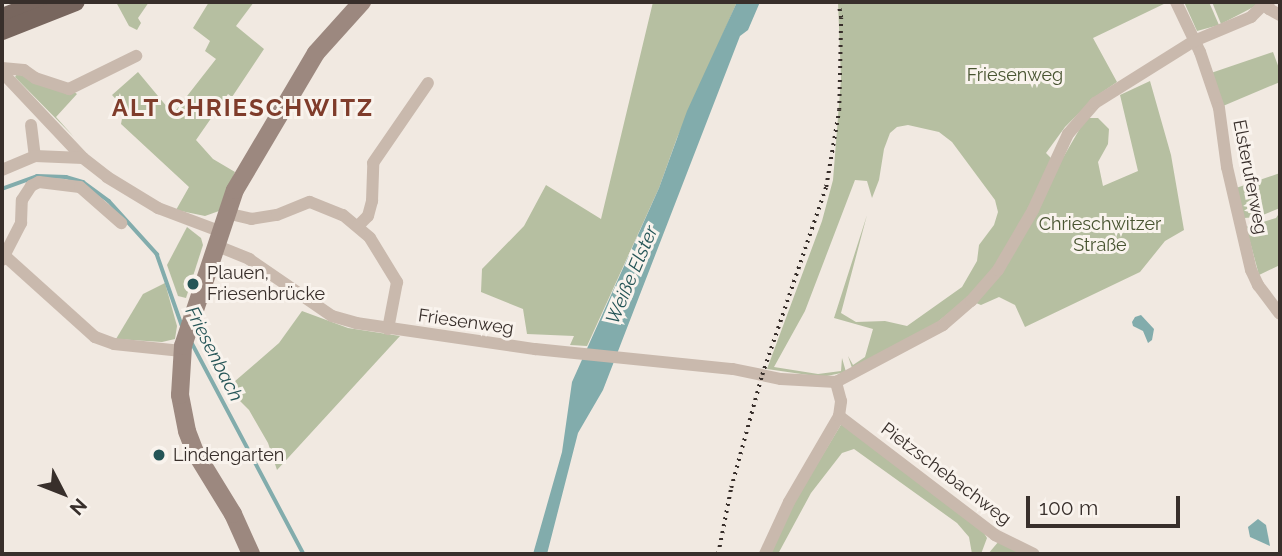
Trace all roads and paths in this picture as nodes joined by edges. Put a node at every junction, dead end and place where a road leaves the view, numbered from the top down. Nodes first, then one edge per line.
1 (42, 2) edge
2 (76, 2) edge
3 (362, 2) edge
4 (1176, 2) edge
5 (1267, 2) edge
6 (1280, 15) edge
7 (4, 26) edge
8 (1194, 41) junction
9 (136, 56) dead end
10 (2, 70) edge
11 (428, 83) dead end
12 (31, 125) dead end
13 (35, 156) junction
14 (83, 158) junction
15 (2, 170) edge
16 (226, 213) junction
17 (121, 223) dead end
18 (358, 226) junction
19 (217, 238) junction
20 (3, 258) edge
21 (1280, 314) edge
22 (388, 329) junction
23 (183, 349) junction
24 (836, 382) junction
25 (839, 416) junction
26 (251, 554) edge
27 (765, 554) edge
28 (1034, 554) edge

1 - 7 main road
2 - 7 main road
3 - 16 main road
4 - 8 street, Elsteruferweg
5 - 6 street
5 - 8 street
8 - 21 street, Elsteruferweg
8 - 24 street
9 - 10 street, Friesenweg
10 - 14 street, Friesenweg
11 - 18 street
12 - 13 street
13 - 14 street
13 - 15 street
14 - 19 street, Friesenweg
16 - 18 street
16 - 19 main road
17 - 20 street
18 - 22 street
19 - 22 street, Friesenweg
19 - 23 main road
20 - 23 street
22 - 24 street, Friesenweg
23 - 26 main road
24 - 25 street
25 - 27 street
25 - 28 street, Pietzschebachweg

